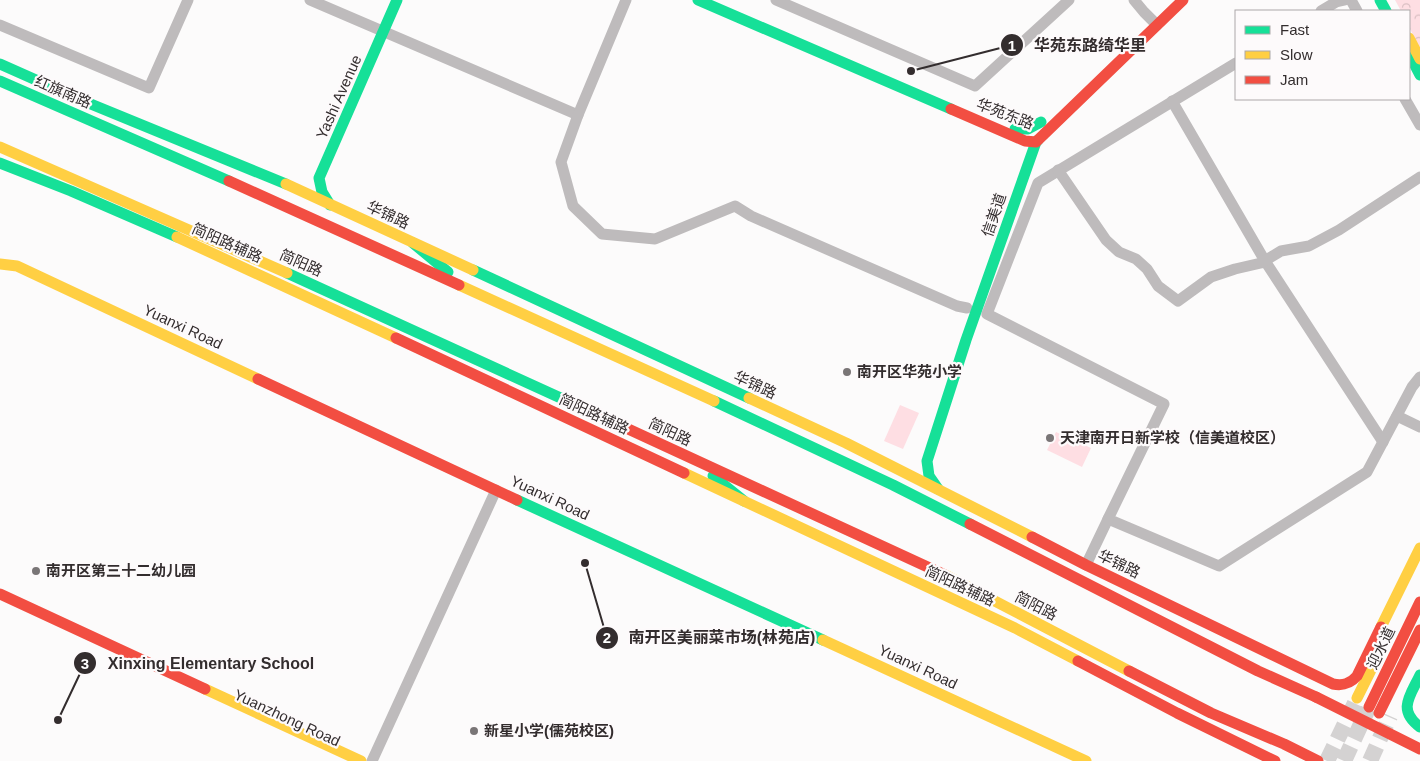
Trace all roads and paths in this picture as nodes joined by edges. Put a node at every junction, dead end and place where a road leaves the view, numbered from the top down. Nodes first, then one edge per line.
1 (188, 0) edge
2 (310, 0) edge
3 (392, 0) edge
4 (397, 0) edge
5 (626, 0) edge
6 (698, 0) edge
7 (717, 0) edge
8 (776, 0) edge
9 (1069, 0) edge
10 (1134, 0) edge
11 (1168, 0) edge
12 (1183, 0) edge
13 (1346, 0) edge
14 (1323, 10) edge
15 (1153, 21) junction
16 (0, 25) edge
17 (381, 31) junction
18 (1410, 40) edge
19 (1410, 56) edge
20 (1420, 60) edge
21 (1235, 63) edge
22 (0, 64) edge
23 (1420, 75) edge
24 (0, 81) edge
25 (1406, 100) edge
26 (1172, 101) junction
27 (578, 115) junction
28 (1041, 122) junction
29 (1420, 125) edge
30 (1015, 129) junction
31 (1030, 139) junction
32 (0, 147) edge
33 (0, 163) edge
34 (1058, 170) junction
35 (1420, 177) edge
36 (295, 188) junction
37 (330, 205) junction
38 (413, 242) junction
39 (197, 246) junction
40 (1266, 261) junction
41 (0, 264) edge
42 (299, 278) junction
43 (467, 288) junction
44 (967, 308) junction
45 (1420, 378) edge
46 (1397, 416) junction
47 (760, 422) junction
48 (1420, 427) edge
49 (1383, 442) junction
50 (846, 443) junction
51 (692, 458) junction
52 (899, 471) junction
53 (496, 490) junction
54 (940, 490) junction
55 (744, 501) junction
56 (1108, 519) junction
57 (1420, 548) edge
58 (1086, 564) junction
59 (1420, 572) edge
60 (0, 594) edge
61 (0, 600) edge
62 (1420, 602) edge
63 (1420, 630) edge
64 (1420, 655) edge
65 (1420, 676) edge
66 (1357, 698) tunnel mouth
67 (1394, 707) tunnel mouth
68 (1420, 727) edge
69 (1420, 749) edge
70 (344, 761) edge
71 (361, 761) edge
72 (372, 761) edge
73 (1086, 761) edge
74 (1276, 761) edge
75 (1318, 761) edge

1 - 16 street
2 - 17 street
3 - 17 main road, Yashi Avenue
4 - 17 main road, Yashi Avenue
5 - 27 street
6 - 31 main road, 华苑东路
7 - 30 main road, 华苑东路
8 - 9 street
10 - 15 street
11 - 15 main road, 信美道
12 - 15 main road, 信美道
13 - 14 street
15 - 28 main road, 信美道
15 - 31 main road, 信美道
17 - 27 street
17 - 36 main road, Yashi Avenue
17 - 37 main road, Yashi Avenue
18 - 20 main road
19 - 23 main road
21 - 26 street
22 - 36 main road, 华锦路
24 - 43 main road, 红旗南路
25 - 29 street
26 - 34 street
26 - 40 street
27 - 44 street
28 - 30 main road
28 - 31 main road, 信美道
30 - 31 main road, 华苑东路
31 - 44 main road, 信美道
31 - 54 main road, 信美道
32 - 42 main road, 简阳路
33 - 39 main road, 简阳路辅路
34 - 40 street
34 - 56 street
35 - 40 street
36 - 37 main road, 华锦路
37 - 38 main road, 华锦路
38 - 43 main road
38 - 50 main road, 华锦路
39 - 42 main road
39 - 55 main road, 简阳路辅路
40 - 49 street
41 - 53 main road, Yuanxi Road
42 - 51 main road, 简阳路
43 - 47 main road
44 - 52 main road, 信美道
45 - 46 street
46 - 48 street
46 - 49 street
47 - 50 main road
47 - 69 main road, bridge
49 - 56 street
50 - 52 main road, 华锦路
51 - 55 main road
51 - 75 main road, 简阳路
52 - 54 main road, 华锦路
53 - 72 street
53 - 73 main road, Yuanxi Road
54 - 58 main road, 华锦路
55 - 74 main road, 简阳路辅路
56 - 58 street
57 - 58 main road, 华锦路
59 - 66 main road
60 - 71 main road, Yuanzhong Road
61 - 70 main road, Yuanzhong Road
62 - 63 main road, 迎水道
64 - 67 main road
65 - 68 main road

